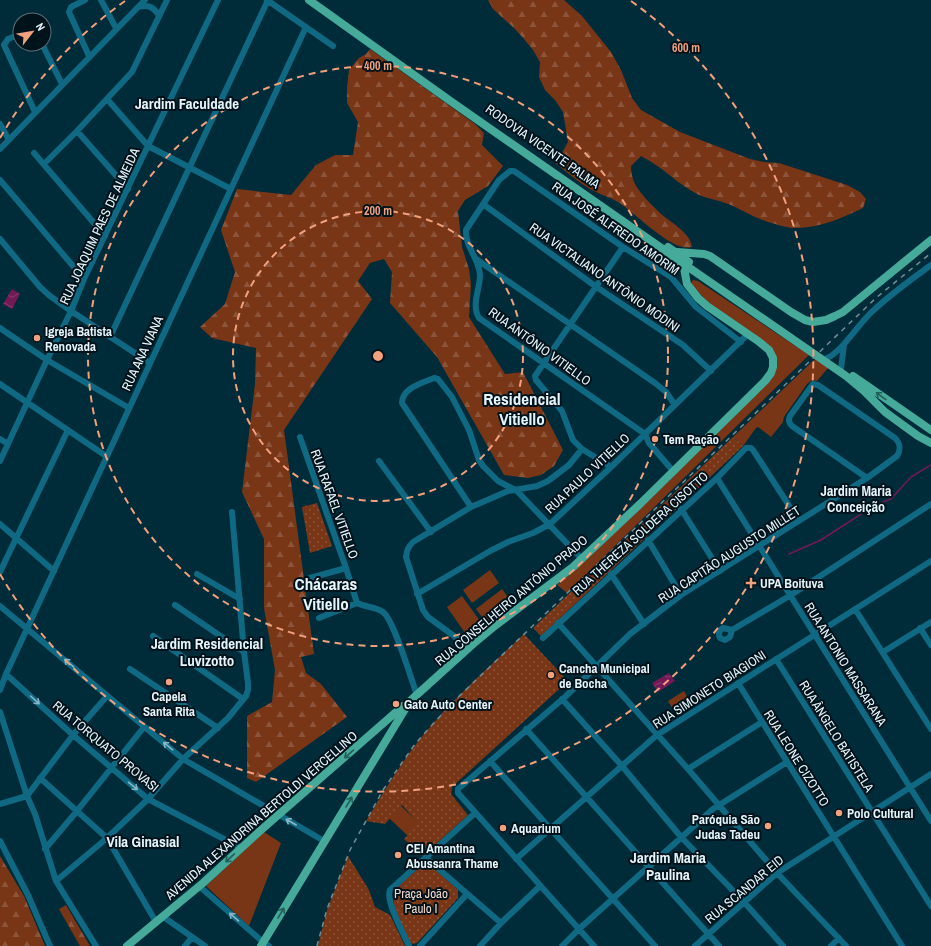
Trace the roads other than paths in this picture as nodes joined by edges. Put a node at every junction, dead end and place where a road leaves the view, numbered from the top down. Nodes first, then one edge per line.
1 (85, 0) edge
2 (101, 0) edge
3 (144, 0) edge
4 (167, 0) edge
5 (218, 0) edge
6 (268, 0) edge
7 (311, 0) edge
8 (138, 7) junction
9 (160, 15) junction
10 (306, 27) junction
11 (116, 28) junction
12 (12, 38) edge
13 (333, 46) dead end
14 (46, 52) edge
15 (89, 56) junction
16 (62, 84) junction
17 (107, 99) junction
18 (35, 112) junction
19 (0, 124) edge
20 (77, 131) junction
21 (9, 140) junction
22 (148, 146) junction
23 (0, 149) edge
24 (34, 152) dead end
25 (44, 164) junction
26 (189, 168) junction
27 (510, 171) joint
28 (0, 180) edge
29 (128, 189) junction
30 (231, 189) junction
31 (483, 204) junction
32 (105, 236) junction
33 (0, 240) edge
34 (931, 240) edge
35 (623, 247) junction
36 (671, 252) junction
37 (700, 254) junction
38 (476, 258) junction
39 (931, 265) edge
40 (694, 268) junction
41 (84, 279) junction
42 (687, 284) junction
43 (595, 286) junction
44 (71, 311) junction
45 (570, 324) junction
46 (0, 328) edge
47 (748, 334) junction
48 (110, 337) junction
49 (741, 342) junction
50 (844, 343) junction
51 (824, 358) junction
52 (47, 360) junction
53 (150, 363) junction
54 (543, 363) junction
55 (842, 369) junction
56 (711, 371) junction
57 (0, 384) edge
58 (27, 402) junction
59 (675, 405) junction
60 (129, 408) junction
61 (913, 418) junction
62 (907, 428) junction
63 (68, 430) junction
64 (931, 430) edge
65 (645, 434) junction
66 (300, 436) dead end
67 (0, 439) edge
68 (931, 443) edge
69 (8, 444) junction
70 (582, 449) junction
71 (106, 456) junction
72 (0, 461) edge
73 (380, 461) dead end
74 (611, 468) junction
75 (673, 471) junction
76 (717, 478) junction
77 (867, 478) junction
78 (517, 491) junction
79 (931, 504) edge
80 (471, 507) junction
81 (681, 510) junction
82 (232, 512) dead end
83 (799, 521) junction
84 (0, 524) edge
85 (550, 524) junction
86 (431, 532) junction
87 (16, 538) junction
88 (648, 540) junction
89 (760, 546) junction
90 (582, 559) junction
91 (931, 561) edge
92 (346, 568) junction
93 (54, 571) junction
94 (720, 571) junction
95 (0, 572) edge
96 (197, 574) dead end
97 (611, 574) junction
98 (310, 578) dead end
99 (417, 594) junction
100 (681, 595) junction
101 (791, 595) junction
102 (240, 599) junction
103 (357, 603) junction
104 (175, 605) dead end
105 (0, 606) edge
106 (855, 609) junction
107 (319, 618) dead end
108 (931, 622) edge
109 (558, 623) junction
110 (644, 624) junction
111 (920, 628) junction
112 (27, 629) junction
113 (732, 630) dead end
114 (815, 634) junction
115 (153, 636) dead end
116 (543, 638) dead end
117 (931, 645) edge
118 (469, 647) junction
119 (244, 652) junction
120 (883, 652) junction
121 (776, 659) junction
122 (596, 667) junction
123 (130, 669) dead end
124 (6, 674) junction
125 (738, 683) junction
126 (0, 690) edge
127 (107, 696) junction
128 (413, 698) junction
129 (244, 699) junction
130 (562, 699) junction
131 (0, 712) edge
132 (386, 722) junction
133 (762, 722) junction
134 (144, 727) junction
135 (394, 727) junction
136 (218, 728) junction
137 (526, 729) junction
138 (931, 729) edge
139 (74, 735) junction
140 (657, 735) junction
141 (184, 759) junction
142 (490, 761) junction
143 (787, 762) junction
144 (622, 766) junction
145 (112, 768) junction
146 (688, 769) junction
147 (931, 774) edge
148 (40, 778) junction
149 (909, 788) junction
150 (27, 796) junction
151 (586, 797) junction
152 (148, 799) junction
153 (0, 804) edge
154 (718, 805) junction
155 (78, 811) junction
156 (872, 812) junction
157 (475, 813) junction
158 (279, 815) junction
159 (931, 821) edge
160 (550, 829) junction
161 (682, 836) junction
162 (833, 836) junction
163 (107, 838) junction
164 (0, 841) edge
165 (324, 841) junction
166 (241, 848) junction
167 (45, 849) junction
168 (426, 858) junction
169 (516, 859) junction
170 (648, 866) junction
171 (777, 873) junction
172 (56, 881) junction
173 (199, 886) junction
174 (540, 886) junction
175 (467, 894) junction
176 (613, 898) junction
177 (744, 902) junction
178 (931, 906) edge
179 (159, 919) junction
180 (501, 923) junction
181 (579, 929) junction
182 (708, 934) junction
183 (192, 937) junction
184 (839, 938) junction
185 (264, 945) edge
186 (50, 946) edge
187 (96, 946) edge
188 (128, 946) edge
189 (185, 946) edge
190 (205, 946) edge
191 (409, 946) edge
192 (420, 946) edge
193 (480, 946) edge
194 (562, 946) edge
195 (594, 946) edge
196 (655, 946) edge
197 (695, 946) edge
198 (719, 946) edge
199 (783, 946) edge
200 (830, 946) edge
201 (846, 946) edge
202 (902, 946) edge

1 - 15 street
2 - 11 street
3 - 8 street
4 - 9 street
5 - 22 street, RUA JOAQUIM PAES DE ALMEIDA
6 - 10 street
6 - 26 street
7 - 36 main road, RODOVIA VICENTE PALMA
8 - 9 street
8 - 11 street
9 - 17 street
10 - 13 street
10 - 30 street, RUA ANA VIANA
11 - 15 street
12 - 18 street
14 - 16 street
15 - 16 street
16 - 18 street
17 - 20 street
17 - 22 street
18 - 21 street
19 - 21 street
20 - 25 street
20 - 29 street
21 - 23 street
22 - 26 street
22 - 29 street, RUA JOAQUIM PAES DE ALMEIDA
24 - 25 street
25 - 32 street
26 - 30 street
26 - 48 street
27 - 31 street, RUA ANTÔNIO VITIELLO
27 - 35 street, RUA JOSÉ ALFREDO AMORIM
28 - 41 street
29 - 32 street, RUA JOAQUIM PAES DE ALMEIDA
30 - 53 street, RUA ANA VIANA
31 - 38 street, RUA ANTÔNIO VITIELLO
31 - 43 street, RUA VICTALIANO ANTÔNIO MODINI
32 - 41 street, RUA JOAQUIM PAES DE ALMEIDA
33 - 44 street
34 - 37 main road
35 - 43 street
35 - 49 street, RUA JOSÉ ALFREDO AMORIM
36 - 37 main road
36 - 40 main road, RODOVIA VICENTE PALMA
36 - 42 main road
37 - 40 main road
38 - 45 street
38 - 54 street, RUA ANTÔNIO VITIELLO
39 - 50 street
40 - 42 main road
40 - 51 main road, RODOVIA VICENTE PALMA
41 - 44 street, RUA JOAQUIM PAES DE ALMEIDA
42 - 47 main road, RUA CONSELHEIRO ANTÔNIO PRADO
43 - 45 street
43 - 56 street, RUA VICTALIANO ANTÔNIO MODINI
44 - 48 street
44 - 52 street, RUA JOAQUIM PAES DE ALMEIDA
45 - 54 street
45 - 59 street
46 - 52 street
47 - 49 street, RUA PAULO VITIELLO
47 - 75 main road, RUA CONSELHEIRO ANTÔNIO PRADO
48 - 53 street
49 - 56 street, RUA PAULO VITIELLO
50 - 51 street
50 - 55 street
51 - 55 main road
51 - 62 main road
52 - 58 street, RUA JOAQUIM PAES DE ALMEIDA
52 - 60 street
53 - 60 street, RUA ANA VIANA
54 - 65 street, RUA ANTÔNIO VITIELLO
54 - 70 street
61 -> 55 main road
56 - 59 street, RUA PAULO VITIELLO
57 - 58 street
58 - 63 street
58 - 69 street, RUA JOAQUIM PAES DE ALMEIDA
59 - 65 street, RUA PAULO VITIELLO
60 - 71 street, RUA ANA VIANA
61 - 62 main road
61 - 64 main road
62 - 68 main road
63 - 71 street
63 - 87 street
65 - 74 street, RUA PAULO VITIELLO
65 - 75 street, RUA ANTÔNIO VITIELLO
66 - 92 street, RUA RAFAEL VITIELLO
67 - 69 street
69 - 72 street, RUA JOAQUIM PAES DE ALMEIDA
70 - 74 street
70 - 78 street
71 - 93 street, RUA ANA VIANA
73 - 86 street
74 - 85 street, RUA PAULO VITIELLO
75 - 90 main road, RUA CONSELHEIRO ANTÔNIO PRADO
76 - 81 street, RUA THEREZA SOLDERA CISOTTO
76 - 83 street, RUA THEREZA SOLDERA CISOTTO
76 - 89 street, RUA ANTONIO MASSARANA
77 - 77 street, RUA CAPITÃO AUGUSTO MILLET
77 - 83 street, RUA CAPITÃO AUGUSTO MILLET
78 - 80 street
78 - 80 street
78 - 85 street
79 - 101 street
80 - 86 street
81 - 88 street, RUA THEREZA SOLDERA CISOTTO
81 - 94 street
82 - 102 street
83 - 89 street, RUA CAPITÃO AUGUSTO MILLET
84 - 87 street
85 - 90 street
85 - 99 street, RUA PAULO VITIELLO
86 - 99 street
87 - 93 street
87 - 95 street
88 - 97 street, RUA THEREZA SOLDERA CISOTTO
88 - 100 street
89 - 94 street, RUA CAPITÃO AUGUSTO MILLET
89 - 101 street, RUA ANTONIO MASSARANA
90 - 118 main road, RUA CONSELHEIRO ANTÔNIO PRADO
91 - 106 street, RUA SIMONETO BIAGIONI
92 - 98 street
92 - 103 street, RUA RAFAEL VITIELLO
93 - 112 street, RUA ANA VIANA
94 - 100 street, RUA CAPITÃO AUGUSTO MILLET
96 - 102 street
97 - 109 street, RUA THEREZA SOLDERA CISOTTO
97 - 110 street
99 - 118 street
100 - 110 street, RUA CAPITÃO AUGUSTO MILLET
101 - 113 street
101 - 114 street, RUA ANTONIO MASSARANA
102 - 119 street
103 - 107 street
103 - 128 street
104 - 119 street
105 - 112 street
106 - 114 street, RUA SIMONETO BIAGIONI
106 - 120 street
108 - 111 street
109 - 116 street, RUA THEREZA SOLDERA CISOTTO
109 - 122 street
110 - 122 street, RUA CAPITÃO AUGUSTO MILLET
111 - 117 street
111 - 120 street
112 - 124 street, RUA ANA VIANA
127 -> 112 street
114 - 121 street, RUA SIMONETO BIAGIONI
114 - 149 street, RUA ANTONIO MASSARANA
115 - 129 street
118 - 128 main road, RUA CONSELHEIRO ANTÔNIO PRADO
119 - 129 street
120 - 138 street
121 - 125 street, RUA SIMONETO BIAGIONI
121 - 156 street, RUA ÂNGELO BATISTELA
122 - 130 street, RUA CAPITÃO AUGUSTO MILLET
122 - 140 street
123 - 136 street
124 - 126 street, RUA ANA VIANA
124 -> 139 street, RUA TORQUATO PROVASI
125 - 133 street, RUA LEONE CIZOTTO
125 - 140 street, RUA SIMONETO BIAGIONI
127 - 134 street
127 - 139 street
128 - 132 main road, AVENIDA ALEXANDRINA BERTOLDI VERCELLINO
128 - 135 main road, RUA CONSELHEIRO ANTÔNIO PRADO
129 - 136 street
130 - 137 street, RUA CAPITÃO AUGUSTO MILLET
130 - 144 street
131 - 150 street
132 - 135 main road
132 -> 158 main road, AVENIDA ALEXANDRINA BERTOLDI VERCELLINO
133 - 143 street, RUA LEONE CIZOTTO
133 - 146 street
141 -> 134 street
134 - 145 street
165 -> 135 main road, RUA CONSELHEIRO ANTÔNIO PRADO
136 - 141 street
137 - 142 street, RUA CAPITÃO AUGUSTO MILLET
137 - 151 street
139 - 145 street, RUA TORQUATO PROVASI
139 - 148 street
140 - 144 street, RUA SIMONETO BIAGIONI
140 - 146 street
141 - 152 street
141 - 158 street
142 - 157 street, RUA CAPITÃO AUGUSTO MILLET
142 - 160 street
143 - 154 street
143 - 162 street, RUA LEONE CIZOTTO
144 - 151 street, RUA SIMONETO BIAGIONI
144 - 161 street
145 -> 152 street, RUA TORQUATO PROVASI
145 - 155 street
146 - 154 street
147 - 149 street, RUA SCANDAR EID
148 - 150 street
148 - 155 street
149 - 156 street, RUA SCANDAR EID
149 - 159 street, RUA ANTONIO MASSARANA
150 - 153 street
150 - 167 street
151 - 160 street, RUA SIMONETO BIAGIONI
151 - 170 street
152 - 163 street
152 - 166 street, RUA TORQUATO PROVASI
154 - 161 street
154 - 171 street
155 - 163 street
155 - 167 street
156 - 162 street, RUA SCANDAR EID
156 - 178 street, RUA ÂNGELO BATISTELA
157 - 168 street
157 - 169 street
165 -> 158 street
158 - 166 main road, AVENIDA ALEXANDRINA BERTOLDI VERCELLINO
160 - 169 street, RUA SIMONETO BIAGIONI
160 - 176 street
161 - 170 street
161 - 177 street
162 - 171 street, RUA SCANDAR EID
162 - 202 street, RUA LEONE CIZOTTO
163 - 172 street
163 - 179 street
164 - 186 street
185 -> 165 main road, RUA CONSELHEIRO ANTÔNIO PRADO
166 -> 173 main road, AVENIDA ALEXANDRINA BERTOLDI VERCELLINO
167 - 172 street
168 - 175 street
168 - 191 street
169 - 174 street
170 - 176 street
170 - 182 street
171 - 177 street, RUA SCANDAR EID
171 - 184 street
172 - 187 street
173 - 179 main road, AVENIDA ALEXANDRINA BERTOLDI VERCELLINO
185 -> 173 street
174 - 180 street
174 - 181 street
175 - 180 street
175 - 192 street
176 - 181 street
176 - 196 street
177 - 182 street, RUA SCANDAR EID
177 - 199 street
179 - 183 street
179 - 188 main road, AVENIDA ALEXANDRINA BERTOLDI VERCELLINO
180 - 193 street
181 - 194 street
181 - 195 street
182 - 197 street, RUA SCANDAR EID
182 - 198 street
183 - 189 street
183 - 190 street
184 - 200 street
184 - 201 street

